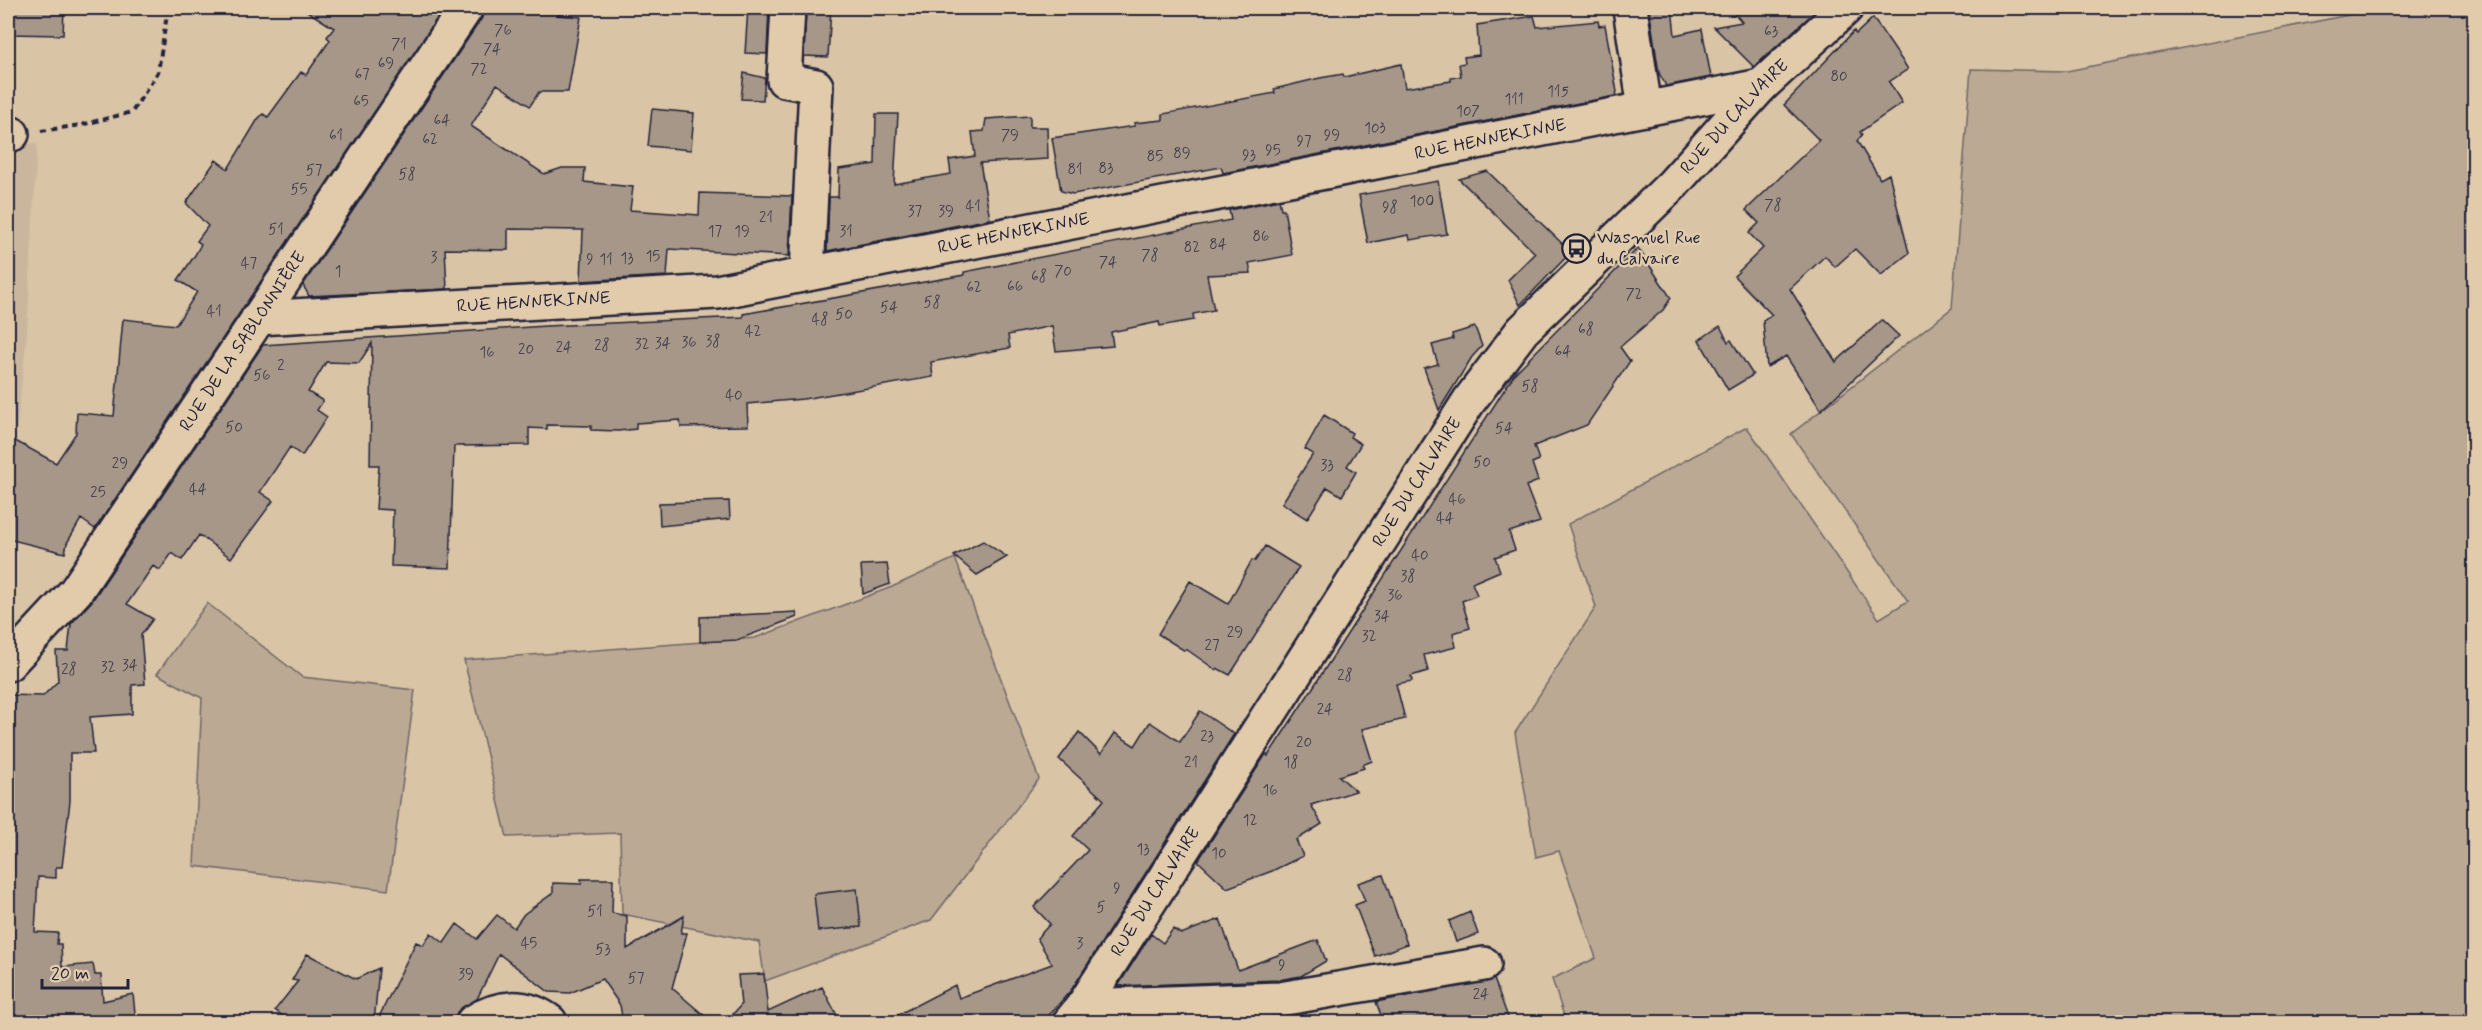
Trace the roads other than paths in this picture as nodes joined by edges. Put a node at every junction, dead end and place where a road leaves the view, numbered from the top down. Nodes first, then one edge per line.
1 (466, 8) edge
2 (788, 8) edge
3 (1630, 8) edge
4 (1846, 8) edge
5 (1761, 86) junction
6 (1645, 109) junction
7 (807, 274) junction
8 (258, 318) junction
9 (8, 664) edge
10 (1484, 964) dead end
11 (1076, 1014) edge
12 (473, 1023) edge
13 (550, 1023) edge

1 - 8 street, RUE DE LA SABLONNIÈRE
2 - 7 street
3 - 6 street
4 - 5 street, RUE DU CALVAIRE
5 - 6 street, RUE HENNEKINNE
5 - 11 street, RUE DU CALVAIRE
6 - 7 street, RUE HENNEKINNE
7 - 8 street, RUE HENNEKINNE
8 - 9 street, RUE DE LA SABLONNIÈRE
10 - 11 street
12 - 13 street

